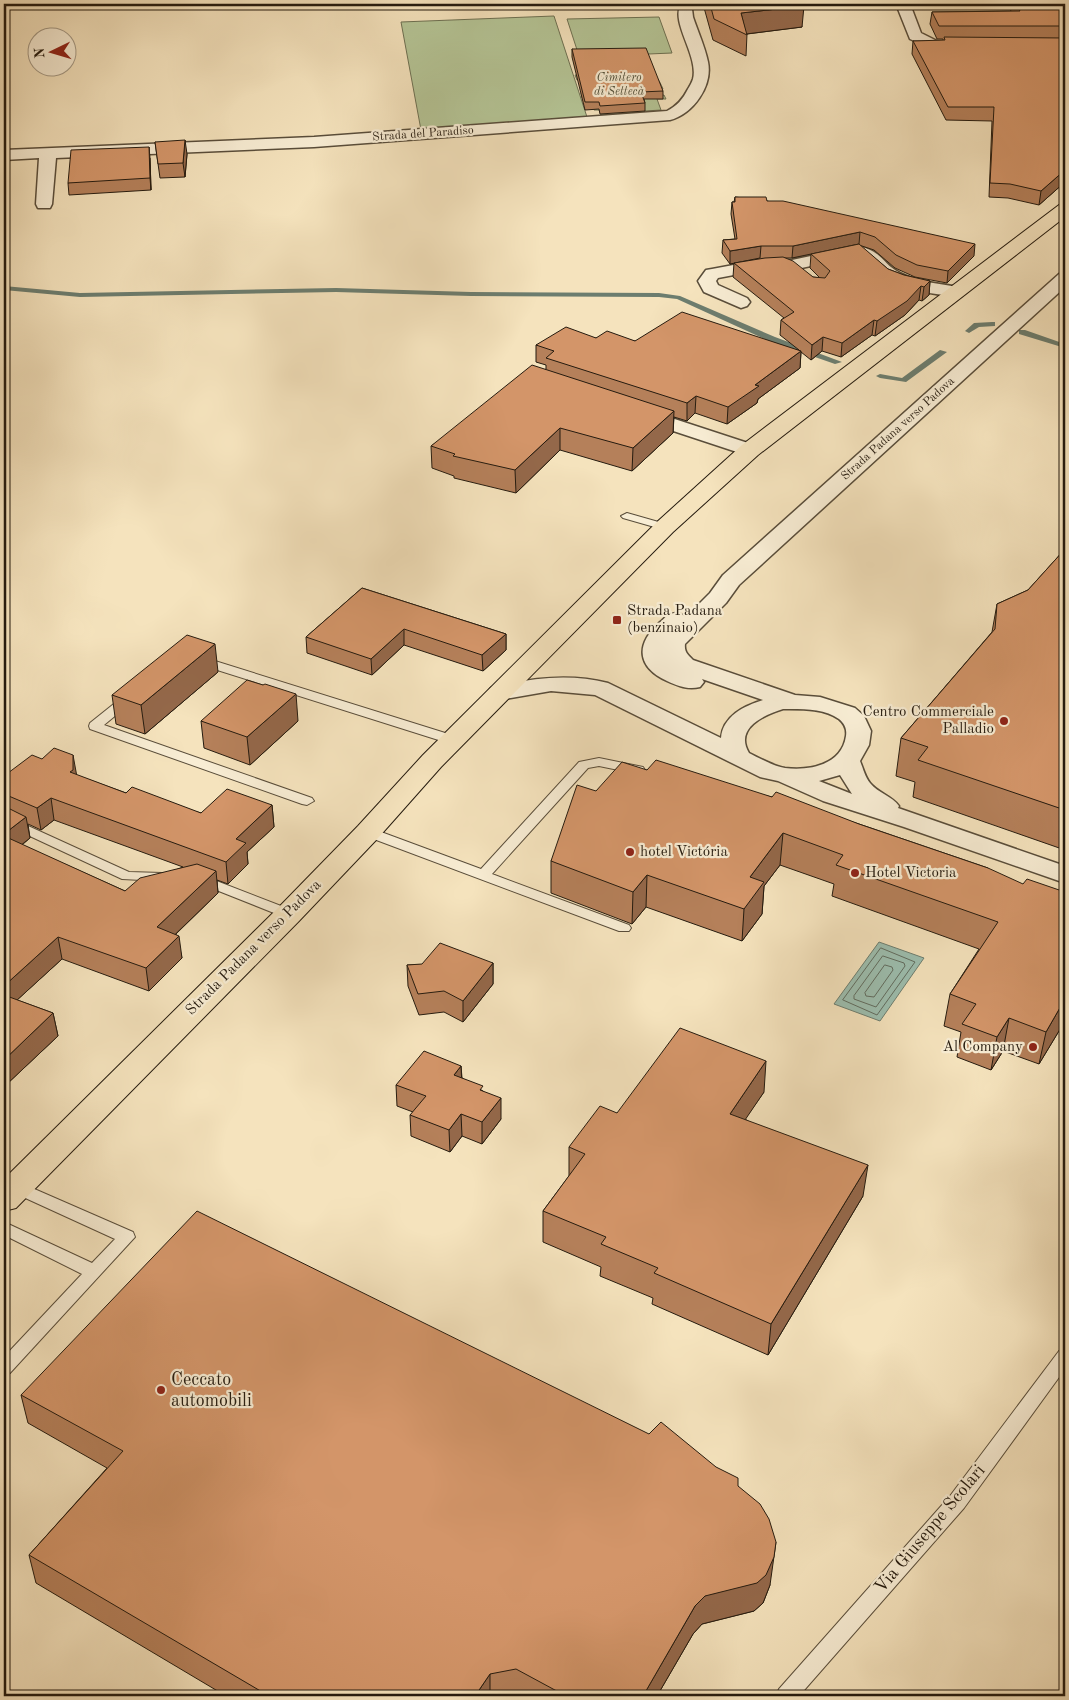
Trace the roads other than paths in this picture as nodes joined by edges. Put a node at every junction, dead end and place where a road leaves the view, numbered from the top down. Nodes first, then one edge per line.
1 (688, 4) edge
2 (903, 4) edge
3 (975, 45) edge
4 (48, 152) junction
5 (4, 155) edge
6 (44, 204) dead end
7 (1065, 209) edge
8 (792, 264) junction
9 (1065, 278) edge
10 (812, 280) edge
11 (955, 292) junction
12 (741, 302) dead end
13 (620, 407) edge
14 (750, 450) junction
15 (628, 516) dead end
16 (665, 527) junction
17 (731, 580) junction
18 (190, 657) edge
19 (138, 690) edge
20 (499, 693) junction
21 (793, 702) junction
22 (739, 722) junction
23 (453, 740) junction
24 (739, 757) junction
25 (848, 760) junction
26 (648, 772) edge
27 (774, 773) junction
28 (307, 801) dead end
29 (4, 820) edge
30 (913, 821) junction
31 (368, 832) junction
32 (483, 875) junction
33 (1065, 875) edge
34 (173, 878) edge
35 (191, 878) edge
36 (288, 914) junction
37 (624, 928) dead end
38 (10, 1193) edge
39 (4, 1228) edge
40 (94, 1272) junction
41 (1065, 1356) edge
42 (4, 1368) edge
43 (786, 1696) edge

1 - 4 street, Strada del Paradiso
2 - 3 street
4 - 5 street, Strada del Paradiso
4 - 6 street
7 - 11 main road, Strada Padana verso Padova
8 - 10 street
8 - 11 street
8 - 12 street
9 - 17 street, Strada Padana verso Padova
11 - 14 main road, Strada Padana verso Padova
13 - 14 street
14 - 16 main road, Strada Padana verso Padova
15 - 16 lane
16 - 20 main road, Strada Padana verso Padova
17 - 21 street, Strada Padana verso Padova
17 - 22 street, Strada Padana verso Padova
18 - 23 lane
19 - 28 lane
20 - 23 main road, Strada Padana verso Padova
20 - 24 street
21 - 22 street, Strada Padana verso Padova
21 - 25 street, Strada Padana verso Padova
22 - 24 street
23 - 31 main road, Strada Padana verso Padova
24 - 27 street
25 - 27 street
25 - 30 street
26 - 32 lane
27 - 30 street
29 - 34 lane
30 - 33 street
31 - 32 lane
31 - 36 main road, Strada Padana verso Padova
32 - 37 lane
35 - 36 lane
36 - 38 main road, Strada Padana verso Padova
38 - 40 lane
39 - 40 lane
40 - 42 lane
41 - 43 lane, Via Giuseppe Scolari

